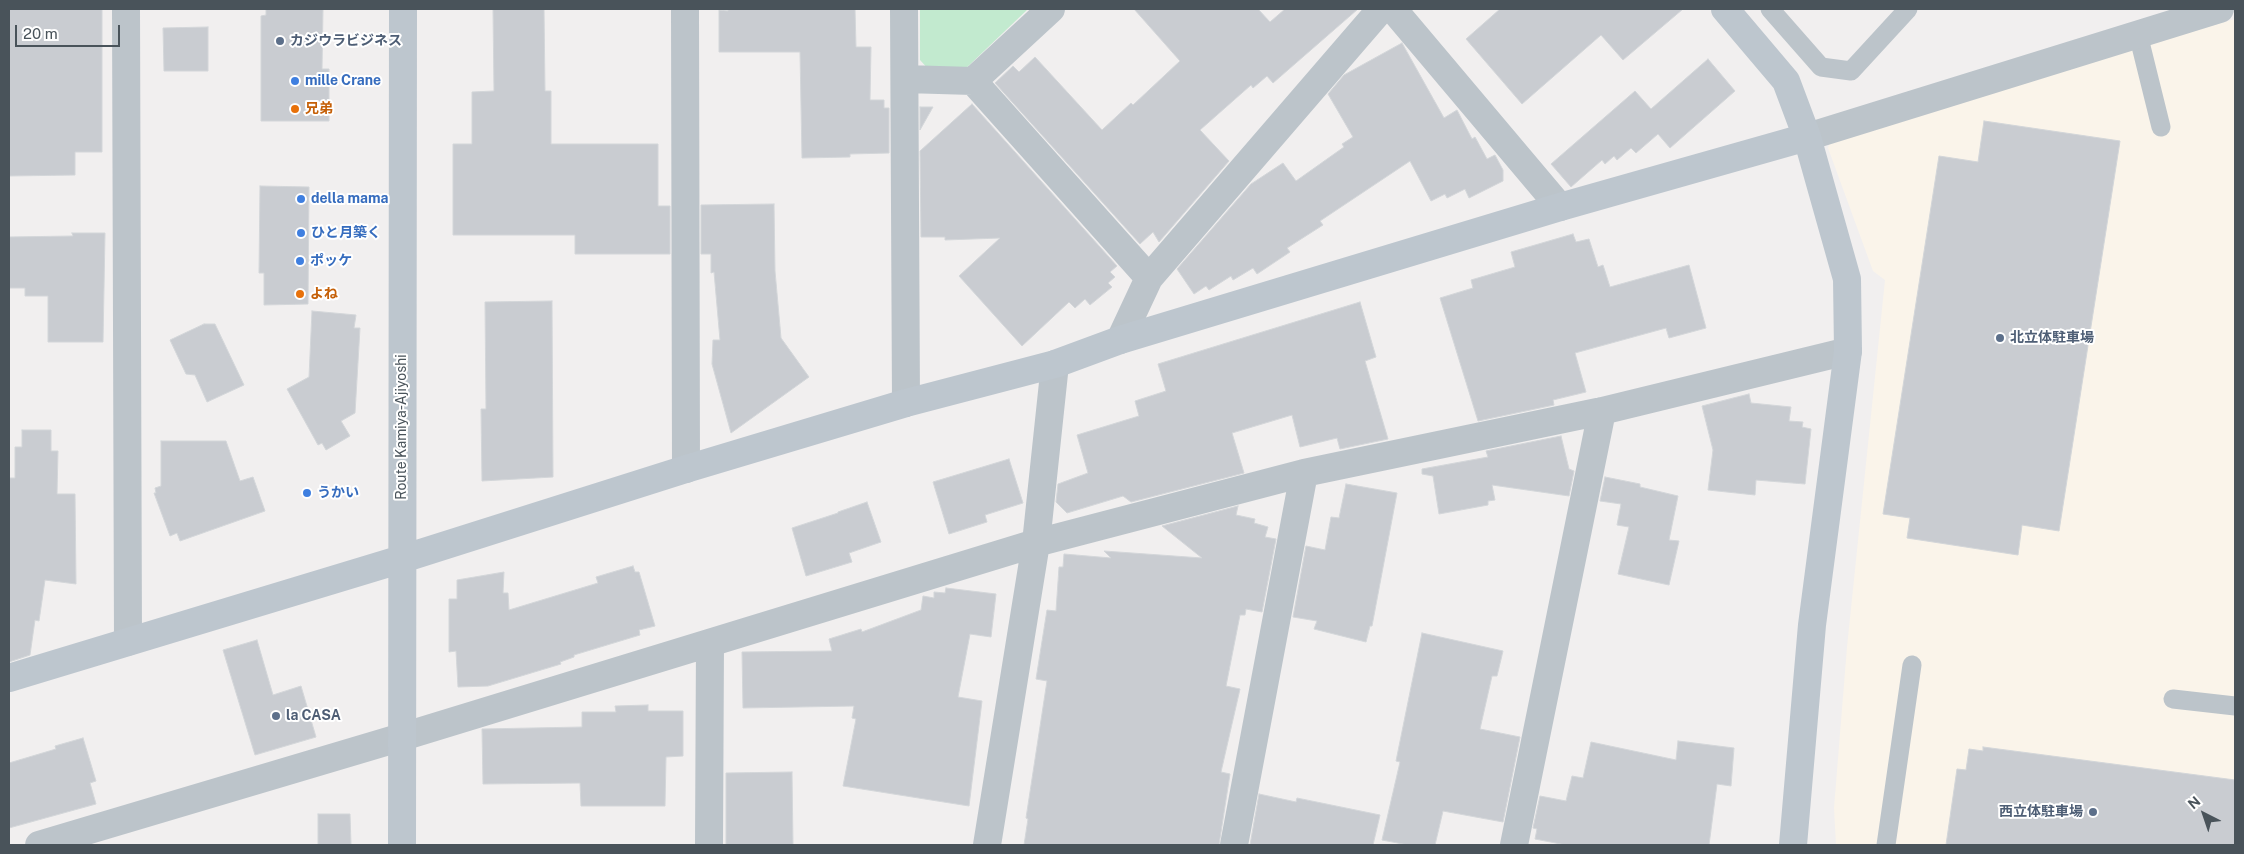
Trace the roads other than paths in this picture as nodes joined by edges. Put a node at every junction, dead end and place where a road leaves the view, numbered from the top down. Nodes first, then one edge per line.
1 (126, 9) edge
2 (403, 9) edge
3 (685, 9) edge
4 (904, 9) edge
5 (1051, 9) edge
6 (1381, 9) edge
7 (1393, 9) edge
8 (1725, 9) edge
9 (1770, 9) edge
10 (1908, 9) edge
11 (2220, 9) edge
12 (2138, 34) junction
13 (905, 79) junction
14 (973, 81) junction
15 (2161, 127) dead end
16 (1807, 137) junction
17 (1560, 207) junction
18 (1149, 278) junction
19 (1120, 340) junction
20 (1848, 351) junction
21 (1056, 364) junction
22 (906, 403) junction
23 (1602, 411) junction
24 (686, 469) junction
25 (1304, 473) junction
26 (1036, 543) junction
27 (402, 559) junction
28 (128, 642) junction
29 (710, 643) junction
30 (1912, 665) dead end
31 (9, 678) edge
32 (2173, 699) dead end
33 (2235, 706) edge
34 (402, 738) junction
35 (77, 840) edge
36 (39, 845) edge
37 (402, 845) edge
38 (709, 845) edge
39 (987, 845) edge
40 (1234, 845) edge
41 (1514, 845) edge
42 (1793, 845) edge
43 (1886, 845) edge

1 - 28 street
2 - 27 street, Route Kamiya-Ajiyoshi
3 - 24 street
4 - 13 street
5 - 14 street
6 - 18 street
7 - 17 street
8 - 16 street
9 - 10 lane
11 - 12 street
12 - 15 lane
12 - 16 street
13 - 14 street
13 - 22 street
14 - 18 street
16 - 17 street
16 - 20 street
17 - 19 street
18 - 19 street
19 - 21 street
20 - 23 street
20 - 42 street
21 - 22 street
21 - 26 street
22 - 24 street
23 - 25 street
23 - 41 street
24 - 27 street
25 - 26 street
25 - 40 street
26 - 29 street
26 - 39 street
27 - 28 street
27 - 34 street, Route Kamiya-Ajiyoshi
28 - 31 street
29 - 34 street
29 - 38 street
30 - 43 lane
32 - 33 lane
34 - 35 street
34 - 37 street, Route Kamiya-Ajiyoshi
35 - 36 street

